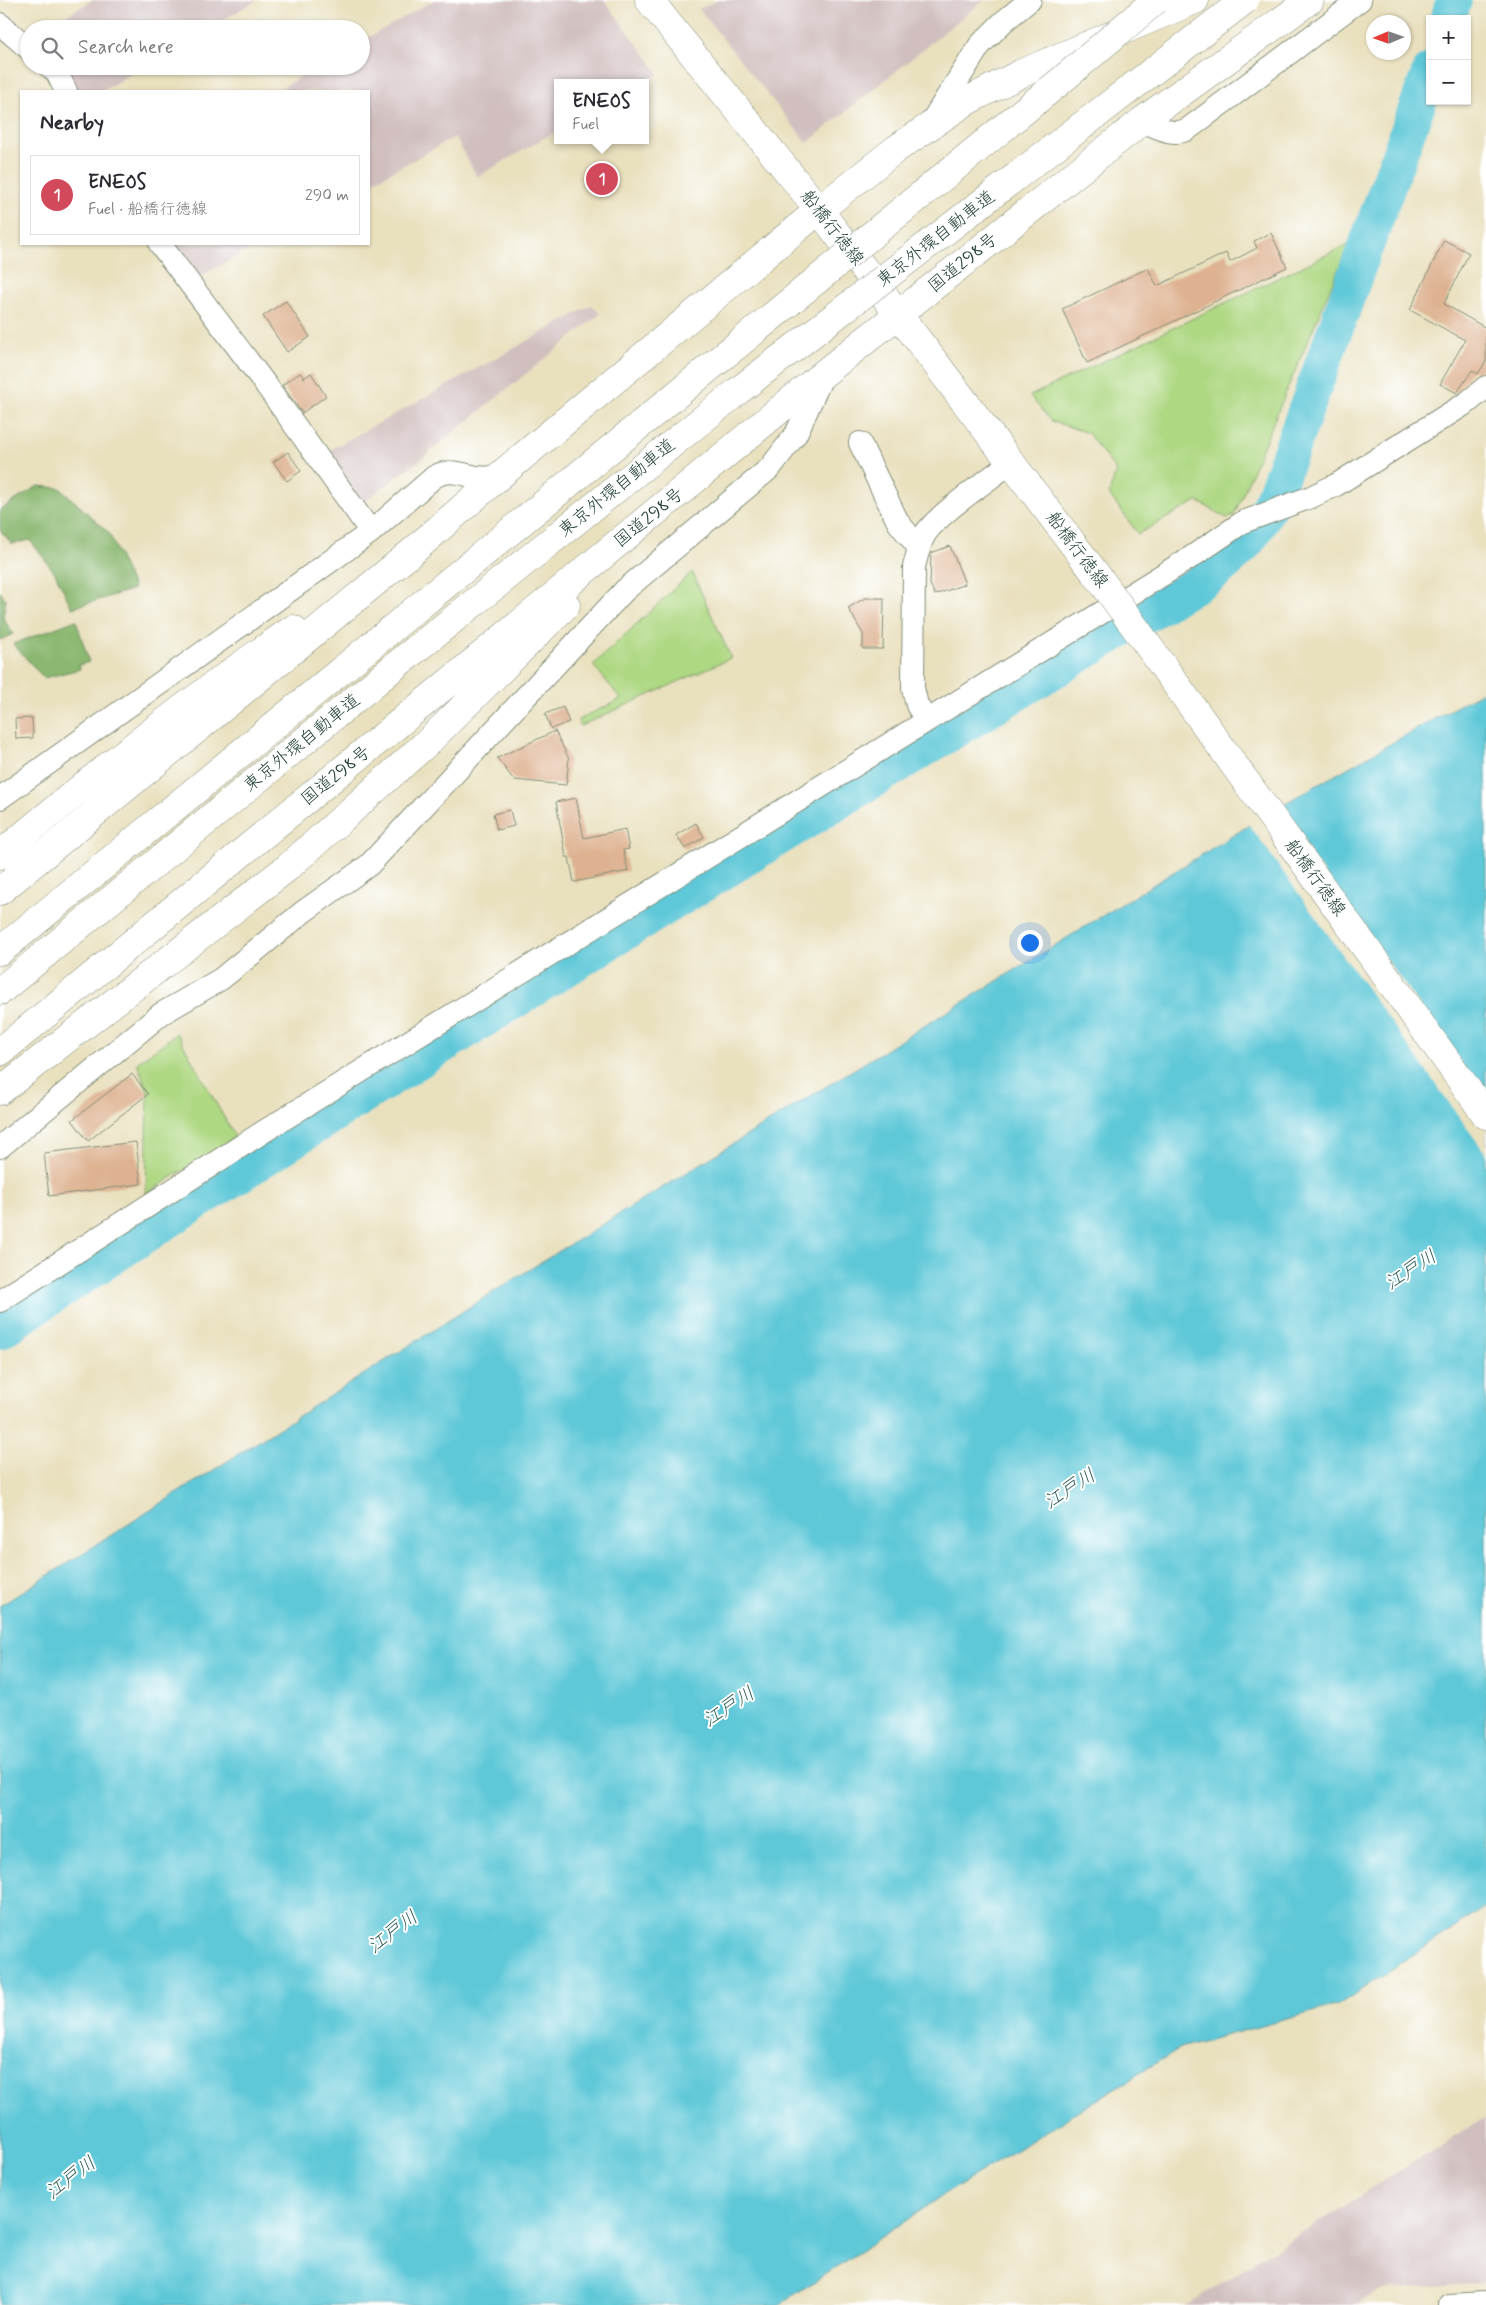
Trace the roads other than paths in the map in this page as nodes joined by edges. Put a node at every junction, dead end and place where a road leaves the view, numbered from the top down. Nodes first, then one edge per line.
1 (649, 0) edge
2 (1030, 0) edge
3 (1156, 0) edge
4 (1195, 0) edge
5 (1245, 0) edge
6 (1310, 0) edge
7 (1360, 0) edge
8 (0, 24) edge
9 (20, 41) edge
10 (58, 75) edge
11 (66, 90) edge
12 (1142, 121) junction
13 (928, 127) junction
14 (819, 210) junction
15 (161, 245) edge
16 (899, 314) junction
17 (824, 374) junction
18 (1486, 387) edge
19 (860, 443) dead end
20 (1011, 462) junction
21 (498, 477) junction
22 (646, 520) junction
23 (371, 532) junction
24 (919, 548) junction
25 (412, 552) junction
26 (926, 720) junction
27 (0, 798) edge
28 (0, 855) edge
29 (0, 891) edge
30 (0, 951) edge
31 (0, 991) edge
32 (0, 1052) edge
33 (0, 1091) edge
34 (1486, 1115) edge
35 (0, 1147) edge
36 (0, 1301) edge
37 (1486, 2303) edge
38 (1457, 2305) edge

1 - 14 main road, 船橋行徳線
2 - 13 street
3 - 30 main road, 東京外環自動車道, bridge
4 - 13 main road
5 - 31 main road, 東京外環自動車道, bridge
6 - 12 main road, 国道298号
7 - 12 street
8 - 9 street
10 - 11 street
12 - 16 main road, 国道298号
13 - 14 main road
14 - 16 main road, 船橋行徳線
14 - 21 main road
15 - 23 street
16 - 17 main road, 国道298号
16 - 20 main road, 船橋行徳線
17 - 22 main road, 国道298号
17 - 35 street
18 - 26 street
19 - 24 street
20 - 24 street
20 - 34 main road, 船橋行徳線, bridge
21 - 23 street
21 - 25 main road
22 - 32 main road, 国道298号
22 - 33 main road
23 - 27 street
24 - 26 street
25 - 28 main road
25 - 29 main road
26 - 36 street
37 - 38 street

